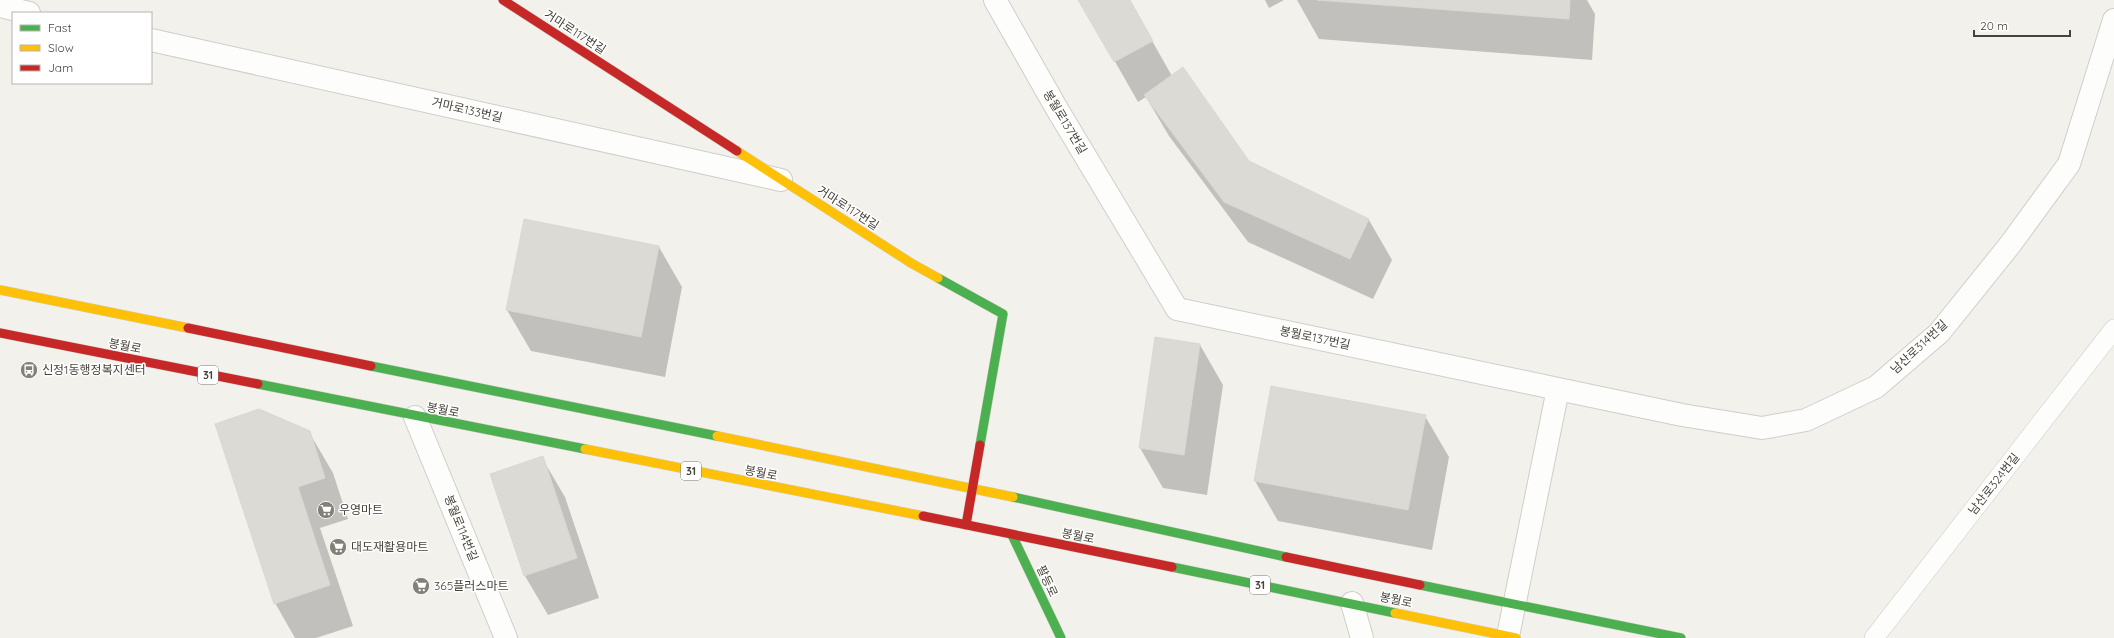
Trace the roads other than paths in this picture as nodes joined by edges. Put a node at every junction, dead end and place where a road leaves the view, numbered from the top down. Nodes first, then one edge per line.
1 (502, 0) edge
2 (995, 0) edge
3 (0, 6) edge
4 (25, 12) edge
5 (2114, 20) edge
6 (152, 40) edge
7 (782, 180) junction
8 (0, 290) edge
9 (2114, 329) edge
10 (0, 333) edge
11 (1558, 389) junction
12 (415, 417) junction
13 (973, 488) junction
14 (966, 525) junction
15 (1012, 535) junction
16 (1352, 603) junction
17 (1513, 604) junction
18 (1512, 637) edge
19 (506, 638) edge
20 (1061, 638) edge
21 (1362, 638) edge
22 (1681, 638) edge
23 (1874, 638) edge

1 - 7 main road, 거마로117번길
2 - 11 street, 봉월로137번길
3 - 4 street
5 - 11 street, 남산로314번길
6 - 7 street, 거마로133번길
7 - 13 main road, 거마로117번길
8 - 13 main road
9 - 23 lane, 남산로324번길
10 - 12 main road, 봉월로 / 31
11 - 17 street
12 - 14 main road, 봉월로 / 31
12 - 19 street, 봉월로114번길
13 - 14 main road, 거마로117번길
13 - 17 main road
14 - 15 main road, 봉월로 / 31
15 - 16 main road, 봉월로 / 31
15 - 20 main road, 팔등로
16 - 18 main road, 봉월로 / 31
16 - 21 street
17 - 18 street
17 - 22 main road

